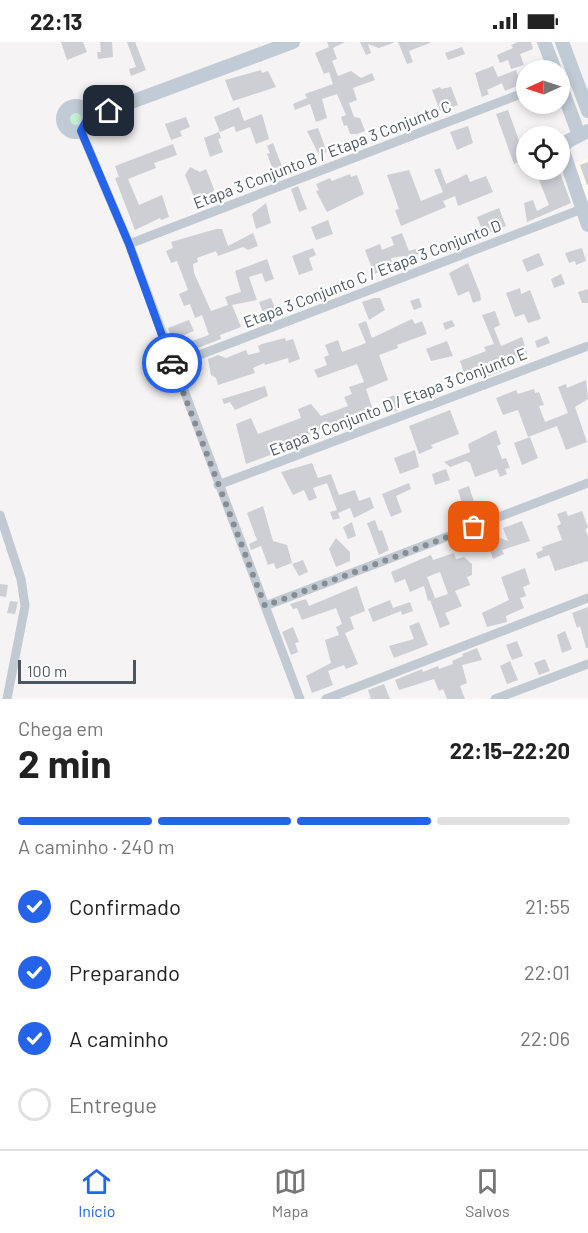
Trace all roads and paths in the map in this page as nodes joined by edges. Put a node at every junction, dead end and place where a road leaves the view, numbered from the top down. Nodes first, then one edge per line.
1 (293, 42) edge
2 (544, 42) edge
3 (562, 42) edge
4 (551, 60) edge
5 (574, 74) junction
6 (570, 76) edge
7 (516, 96) edge
8 (570, 103) edge
9 (588, 111) edge
10 (85, 124) joint
11 (584, 133) edge
12 (582, 209) junction
13 (588, 225) edge
14 (129, 244) junction
15 (588, 346) edge
16 (173, 365) junction
17 (588, 483) edge
18 (218, 485) junction
19 (0, 515) edge
20 (588, 598) edge
21 (265, 606) junction
22 (588, 664) edge
23 (7, 699) edge
24 (300, 699) edge
25 (326, 699) edge
26 (495, 699) edge

1 - 10 street
2 - 4 street
3 - 5 street
5 - 6 street
5 - 9 street
7 - 14 street, Etapa 3 Conjunto B / Etapa 3 Conjunto C
8 - 11 street
10 - 14 street
11 - 12 street
12 - 13 street
12 - 16 street, Etapa 3 Conjunto C / Etapa 3 Conjunto D
14 - 16 street
15 - 18 street, Etapa 3 Conjunto D / Etapa 3 Conjunto E
16 - 18 street
17 - 21 street
18 - 21 street
19 - 23 street
20 - 25 street
21 - 24 street
22 - 26 street

